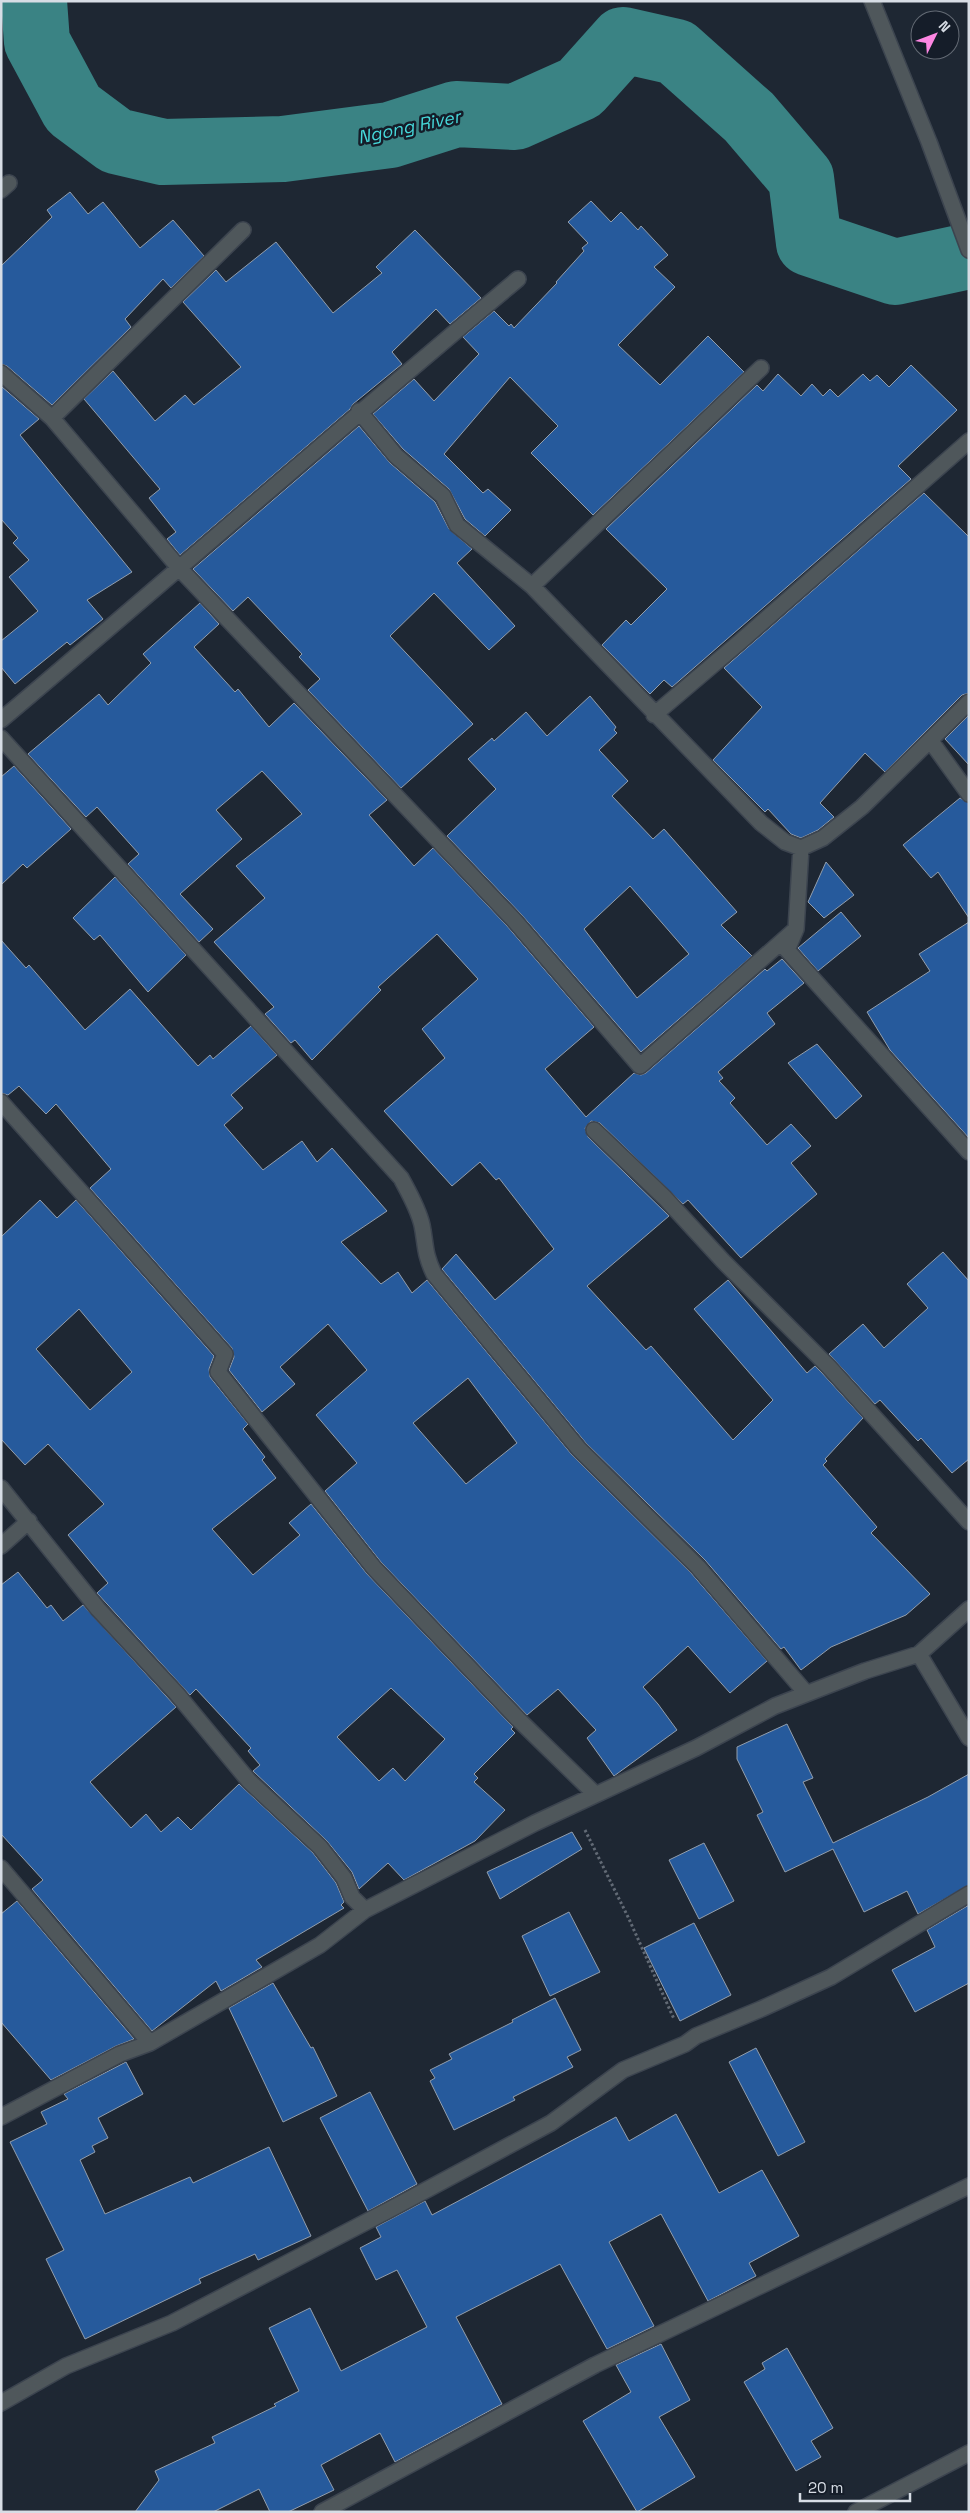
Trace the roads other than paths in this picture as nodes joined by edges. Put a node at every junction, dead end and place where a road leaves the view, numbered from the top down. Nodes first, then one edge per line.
1 (872, 1) edge
2 (243, 230) dead end
3 (969, 250) edge
4 (518, 279) dead end
5 (761, 368) dead end
6 (1, 373) edge
7 (359, 411) junction
8 (52, 418) junction
9 (969, 441) edge
10 (180, 569) junction
11 (532, 586) junction
12 (969, 702) edge
13 (654, 715) junction
14 (1, 720) edge
15 (1, 738) edge
16 (930, 740) junction
17 (969, 794) edge
18 (801, 848) junction
19 (796, 929) junction
20 (1, 1102) edge
21 (594, 1130) dead end
22 (969, 1152) edge
23 (1, 1488) edge
24 (29, 1521) junction
25 (969, 1522) edge
26 (1, 1546) edge
27 (969, 1609) edge
28 (919, 1654) junction
29 (806, 1693) junction
30 (969, 1738) edge
31 (595, 1794) junction
32 (1, 1868) edge
33 (969, 1894) edge
34 (365, 1910) junction
35 (150, 2043) junction
36 (1, 2117) edge
37 (969, 2186) edge
38 (1, 2403) edge
39 (969, 2453) edge
40 (882, 2506) edge
41 (322, 2512) edge
42 (856, 2512) edge

1 - 3 street
2 - 8 street
4 - 7 street
5 - 11 street
6 - 8 street
7 - 10 street
7 - 11 street
8 - 10 street
9 - 13 street
10 - 14 street
10 - 19 street
11 - 13 street
12 - 16 street
13 - 18 street
15 - 29 street
16 - 17 street
16 - 18 street
18 - 19 street
19 - 22 street
20 - 31 street
21 - 25 street
23 - 24 street
24 - 26 street
24 - 34 street
27 - 28 street
28 - 29 street
28 - 30 street
29 - 31 street
31 - 34 street
32 - 35 street
33 - 38 street
34 - 35 street
35 - 36 street
37 - 41 street
39 - 40 street
40 - 42 street

